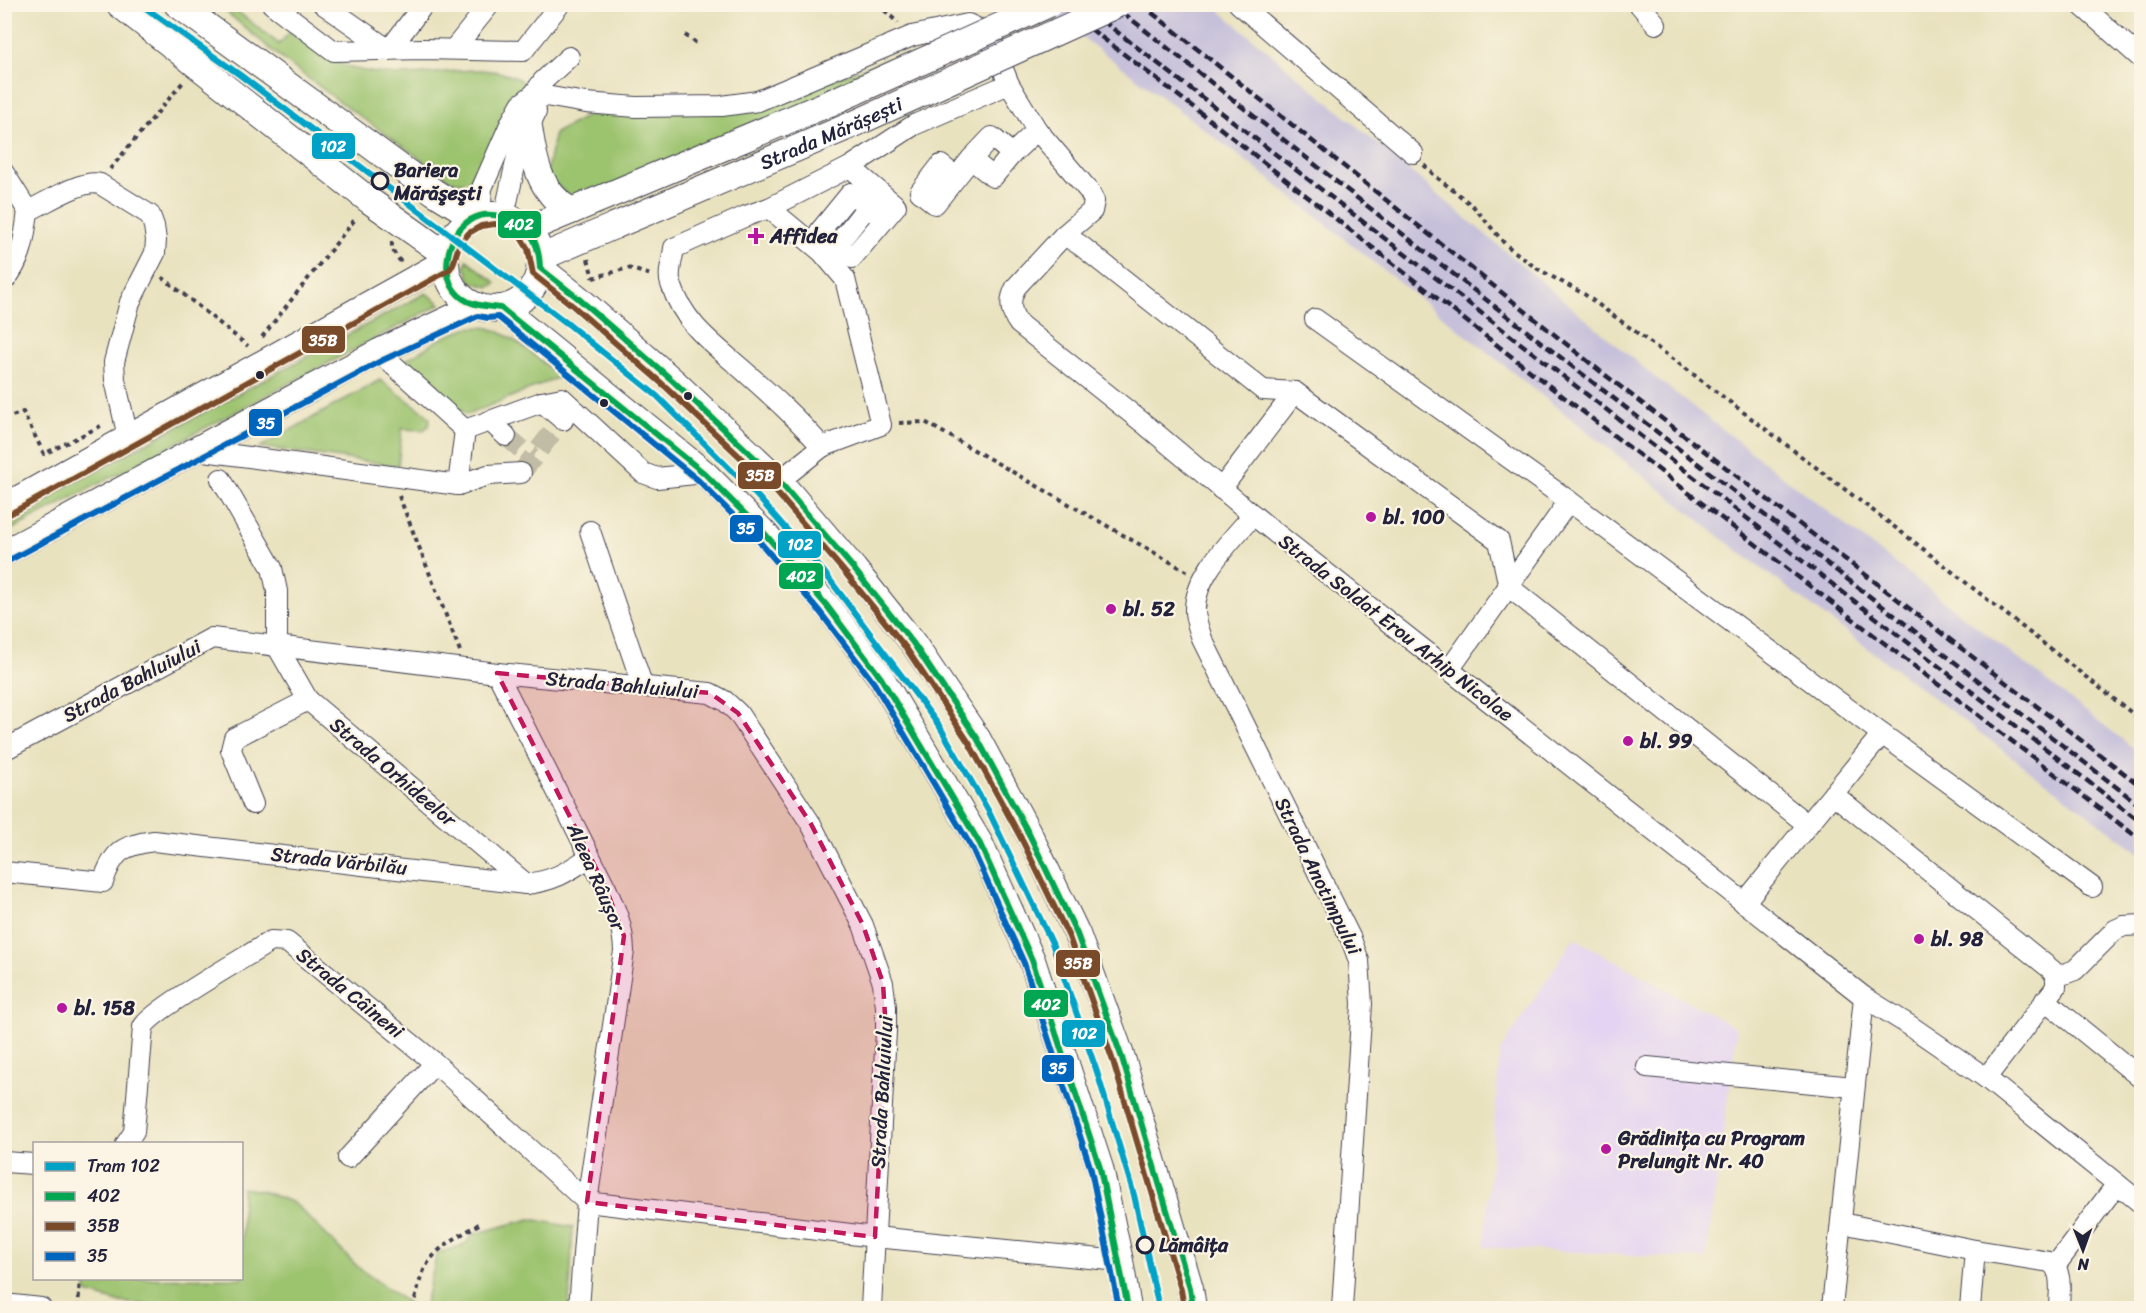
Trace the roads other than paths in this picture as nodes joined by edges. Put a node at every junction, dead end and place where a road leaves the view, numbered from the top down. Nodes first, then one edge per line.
1 (119, 4) edge
2 (177, 4) edge
3 (272, 4) edge
4 (323, 4) edge
5 (424, 4) edge
6 (490, 4) edge
7 (560, 4) edge
8 (1049, 4) edge
9 (1118, 4) edge
10 (1239, 4) edge
11 (1639, 4) edge
12 (2080, 4) edge
13 (348, 12) edge
14 (1656, 24) dead end
15 (454, 49) junction
16 (389, 50) junction
17 (569, 57) dead end
18 (2142, 59) edge
19 (1009, 84) junction
20 (534, 94) junction
21 (529, 127) junction
22 (1037, 130) junction
23 (1413, 153) road end
24 (1012, 154) junction
25 (971, 159) junction
26 (850, 167) junction
27 (4, 172) edge
28 (956, 177) dead end
29 (770, 208) junction
30 (28, 211) junction
31 (571, 211) junction
32 (487, 217) junction
33 (884, 220) junction
34 (528, 229) junction
35 (1064, 235) junction
36 (446, 259) junction
37 (540, 263) junction
38 (4, 280) edge
39 (489, 307) junction
40 (1316, 319) dead end
41 (379, 352) junction
42 (1295, 392) junction
43 (490, 421) junction
44 (125, 426) junction
45 (465, 430) junction
46 (506, 436) tunnel mouth
47 (822, 447) junction
48 (196, 450) junction
49 (521, 473) dead end
50 (704, 473) junction
51 (221, 479) dead end
52 (778, 481) junction
53 (458, 485) junction
54 (1221, 489) junction
55 (1569, 501) junction
56 (4, 507) edge
57 (1253, 515) junction
58 (590, 531) dead end
59 (4, 553) edge
60 (1509, 587) junction
61 (277, 646) junction
62 (1449, 670) junction
63 (497, 674) junction
64 (643, 687) junction
65 (308, 700) junction
66 (1882, 734) junction
67 (4, 750) edge
68 (1833, 794) junction
69 (253, 804) dead end
70 (1808, 825) junction
71 (590, 857) junction
72 (4, 872) edge
73 (526, 884) junction
74 (2092, 887) dead end
75 (1744, 903) junction
76 (2142, 925) edge
77 (2056, 977) junction
78 (1864, 997) junction
79 (2045, 1000) junction
80 (435, 1063) junction
81 (1647, 1067) dead end
82 (1986, 1078) junction
83 (2142, 1079) edge
84 (1854, 1087) junction
85 (127, 1142) edge
86 (348, 1158) dead end
87 (4, 1162) edge
88 (33, 1164) edge
89 (2117, 1185) junction
90 (587, 1202) junction
91 (2142, 1204) edge
92 (1842, 1223) junction
93 (875, 1237) junction
94 (1975, 1250) junction
95 (1120, 1261) junction
96 (2055, 1266) junction
97 (4, 1304) edge
98 (42, 1308) edge
99 (579, 1308) edge
100 (870, 1308) edge
101 (1128, 1308) edge
102 (1193, 1308) edge
103 (1342, 1308) edge
104 (1832, 1308) edge
105 (1970, 1308) edge
106 (2059, 1308) edge

1 - 36 main road
2 - 32 main road
3 - 16 street
4 - 13 street
5 - 16 street
6 - 15 street
7 - 15 street
8 - 31 main road, Strada Mărășești, bridge
9 - 37 main road, Strada Mărășești, bridge
10 - 23 street
11 - 14 street
12 - 18 street
13 - 16 street
15 - 16 street
17 - 20 street
19 - 20 street
19 - 22 street
19 - 26 street
20 - 21 street
20 - 32 street
21 - 31 main road
21 - 32 street
22 - 24 street
22 - 35 street, Strada Soldat Erou Arhip Nicolae
24 - 25 street
24 - 25 street
25 - 28 street
26 - 29 street
26 - 33 street
27 - 30 street
29 - 47 street
29 - 47 street
30 - 38 street
30 - 44 street
31 - 34 main road, Strada Mărășești
32 - 34 main road
32 - 36 main road
33 - 33 street
34 - 37 main road
35 - 42 street
35 - 54 street, Strada Soldat Erou Arhip Nicolae
36 - 39 main road
36 - 44 main road
37 - 39 main road
37 - 52 main road
39 - 41 main road
39 - 50 main road
40 - 55 street
41 - 45 street
41 - 48 main road
42 - 54 street
42 - 60 street
43 - 45 street
43 - 46 street
43 - 50 street
44 - 56 main road
45 - 53 street
47 - 52 street
48 - 53 street
48 - 59 main road
49 - 53 street
50 - 95 main road
51 - 61 street
52 - 102 main road
54 - 57 street, Strada Soldat Erou Arhip Nicolae
55 - 60 street
55 - 66 street
57 - 62 street, Strada Soldat Erou Arhip Nicolae
57 - 103 street, Strada Anotimpului
58 - 64 street
60 - 62 street
60 - 70 street
61 - 63 street, Strada Bahluiului
61 - 65 street, Strada Orhideelor
61 - 67 street, Strada Bahluiului
62 - 75 street, Strada Soldat Erou Arhip Nicolae
63 - 64 street, Strada Bahluiului
63 - 71 street, Aleea Râușor
64 - 93 street, Strada Bahluiului
65 - 69 street
65 - 73 street, Strada Orhideelor
66 - 68 street
66 - 74 street
68 - 70 street
68 - 77 street
70 - 75 street
71 - 73 street, Strada Vărbilău
71 - 90 street, Aleea Râușor
72 - 73 street, Strada Vărbilău
75 - 78 street, Strada Soldat Erou Arhip Nicolae
76 - 77 street
77 - 79 street
78 - 82 street, Strada Soldat Erou Arhip Nicolae
78 - 84 street
79 - 82 street
79 - 83 street
80 - 85 street, Strada Câineni
80 - 86 street
80 - 90 street, Strada Câineni
81 - 84 street
82 - 89 street, Strada Soldat Erou Arhip Nicolae
84 - 92 street
87 - 88 street
89 - 91 street, Strada Soldat Erou Arhip Nicolae
89 - 96 street
90 - 93 street
90 - 99 street, Aleea Râușor
92 - 94 street
92 - 104 street
93 - 95 street
93 - 100 street, Strada Bahluiului
94 - 96 street
94 - 105 street
95 - 101 main road
96 - 106 street
97 - 98 street

